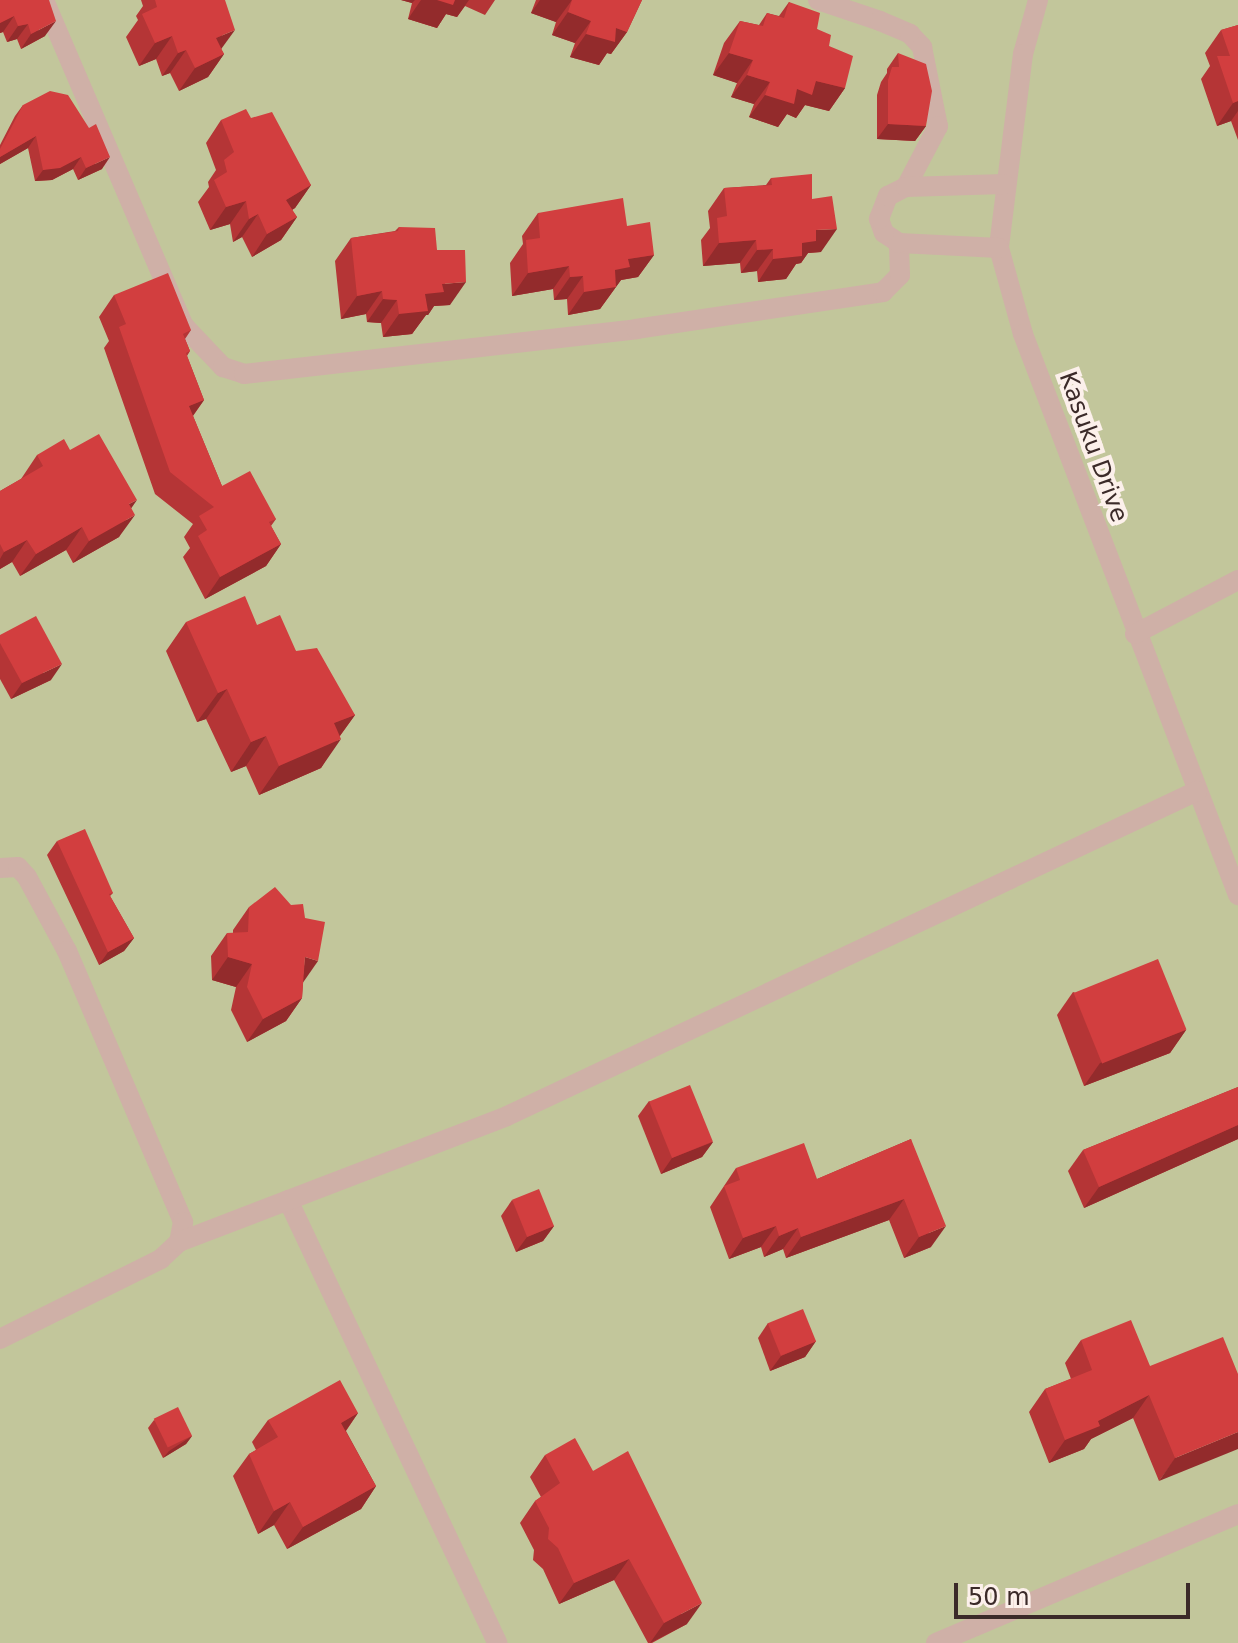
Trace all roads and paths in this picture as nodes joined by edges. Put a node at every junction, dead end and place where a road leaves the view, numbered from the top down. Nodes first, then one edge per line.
1 (44, 0) edge
2 (818, 0) edge
3 (1038, 0) edge
4 (1004, 184) junction
5 (906, 187) junction
6 (899, 243) junction
7 (999, 248) junction
8 (1238, 580) edge
9 (1135, 634) junction
10 (1197, 791) junction
11 (0, 868) edge
12 (1238, 895) edge
13 (288, 1200) junction
14 (179, 1242) junction
15 (0, 1339) edge
16 (1238, 1514) edge
17 (497, 1643) edge
18 (936, 1643) edge

1 - 6 street
2 - 5 street
3 - 4 street, Kasuku Drive
4 - 5 street
4 - 7 street, Kasuku Drive
5 - 6 street
6 - 7 street
7 - 9 street, Kasuku Drive
8 - 9 street
9 - 10 street, Kasuku Drive
10 - 12 street, Kasuku Drive
10 - 13 street
11 - 14 street
13 - 14 street
13 - 17 street
14 - 15 street
16 - 18 street

